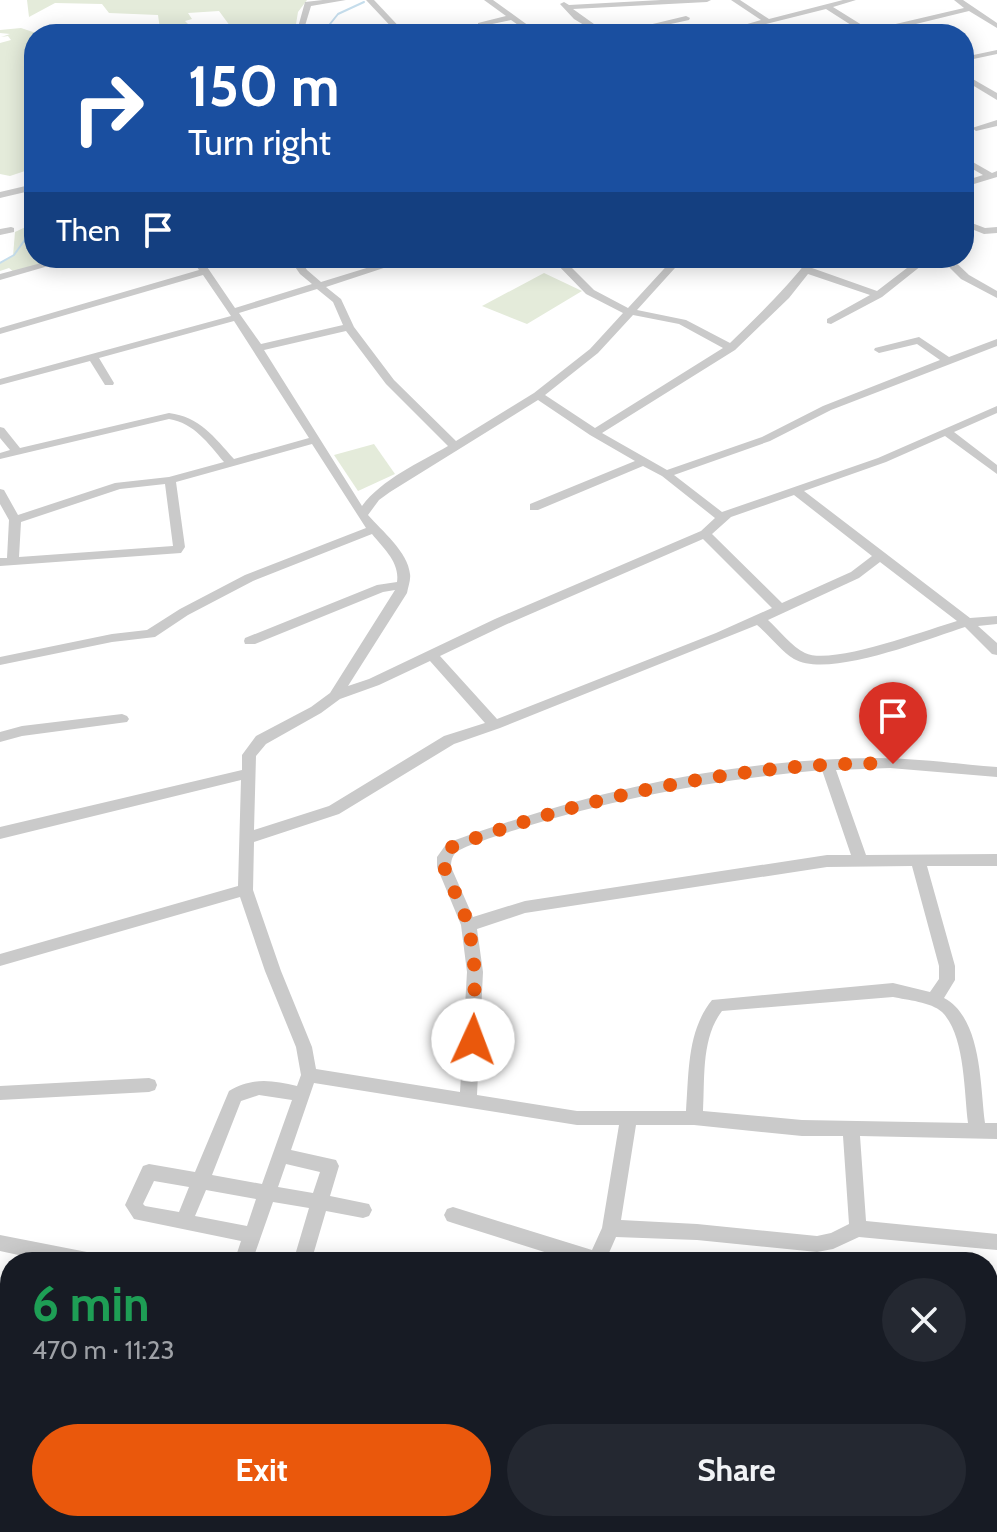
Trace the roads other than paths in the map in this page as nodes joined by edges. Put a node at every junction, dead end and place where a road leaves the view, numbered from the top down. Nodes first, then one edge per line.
1 (342, 0) edge
2 (370, 0) edge
3 (488, 0) edge
4 (707, 0) edge
5 (735, 0) edge
6 (852, 0) edge
7 (958, 0) edge
8 (564, 3) edge
9 (674, 3) junction
10 (830, 4) edge
11 (972, 8) junction
12 (512, 17) junction
13 (686, 18) junction
14 (766, 20) junction
15 (302, 24) edge
16 (393, 24) edge
17 (485, 24) edge
18 (522, 24) edge
19 (589, 24) edge
20 (659, 24) edge
21 (684, 24) edge
22 (752, 24) edge
23 (856, 24) edge
24 (905, 24) edge
25 (997, 26) edge
26 (997, 52) edge
27 (974, 57) edge
28 (974, 87) edge
29 (997, 97) edge
30 (997, 123) edge
31 (976, 128) dead end
32 (974, 165) edge
33 (994, 175) edge
34 (974, 181) edge
35 (24, 189) edge
36 (0, 195) edge
37 (974, 227) edge
38 (997, 230) edge
39 (34, 268) edge
40 (204, 268) edge
41 (300, 268) edge
42 (375, 268) edge
43 (566, 268) edge
44 (670, 268) edge
45 (913, 268) edge
46 (956, 268) edge
47 (804, 269) joint
48 (206, 271) junction
49 (0, 277) edge
50 (318, 285) junction
51 (995, 292) edge
52 (878, 295) junction
53 (630, 311) junction
54 (233, 315) junction
55 (831, 321) dead end
56 (349, 327) junction
57 (0, 331) edge
58 (997, 342) edge
59 (258, 348) junction
60 (731, 348) junction
61 (879, 350) dead end
62 (93, 357) junction
63 (948, 361) junction
64 (0, 382) edge
65 (109, 383) dead end
66 (538, 395) junction
67 (997, 409) edge
68 (0, 430) edge
69 (947, 432) junction
70 (594, 433) junction
71 (315, 440) junction
72 (455, 447) junction
73 (17, 452) junction
74 (0, 456) edge
75 (643, 462) junction
76 (231, 463) junction
77 (997, 471) edge
78 (666, 474) junction
79 (170, 480) junction
80 (796, 491) junction
81 (0, 493) edge
82 (534, 507) dead end
83 (362, 515) junction
84 (721, 517) junction
85 (15, 520) junction
86 (374, 529) junction
87 (705, 534) junction
88 (881, 555) junction
89 (7, 561) edge
90 (403, 585) junction
91 (779, 608) junction
92 (758, 618) junction
93 (997, 620) edge
94 (967, 622) junction
95 (250, 641) dead end
96 (997, 651) edge
97 (431, 654) junction
98 (0, 661) edge
99 (335, 696) junction
100 (122, 719) dead end
101 (495, 725) junction
102 (0, 737) edge
103 (828, 766) junction
104 (997, 772) edge
105 (246, 774) junction
106 (0, 833) edge
107 (245, 839) junction
108 (860, 860) junction
109 (997, 860) edge
110 (919, 863) junction
111 (245, 890) junction
112 (469, 925) junction
113 (0, 960) edge
114 (934, 1000) junction
115 (309, 1075) junction
116 (149, 1085) dead end
117 (0, 1093) edge
118 (302, 1095) junction
119 (468, 1099) junction
120 (694, 1118) junction
121 (629, 1119) junction
122 (851, 1127) junction
123 (977, 1130) junction
124 (997, 1131) edge
125 (281, 1155) junction
126 (199, 1182) junction
127 (265, 1195) junction
128 (319, 1203) junction
129 (363, 1210) dead end
130 (453, 1215) dead end
131 (184, 1222) junction
132 (611, 1228) junction
133 (858, 1229) junction
134 (251, 1235) junction
135 (997, 1242) edge
136 (0, 1243) edge
137 (44, 1252) edge
138 (246, 1252) edge
139 (305, 1252) edge
140 (569, 1252) edge
141 (601, 1252) edge

1 - 15 street
2 - 16 street
3 - 12 street
4 - 9 street
5 - 14 street
6 - 10 street
7 - 11 street
8 - 9 street
8 - 19 street
9 - 13 street
10 - 14 street
10 - 23 street
11 - 24 street
11 - 25 street
12 - 17 street
12 - 18 street
13 - 20 street
13 - 21 street
14 - 22 street
26 - 27 street
28 - 29 street
30 - 31 street
32 - 33 street
33 - 34 street
35 - 36 street
37 - 38 street
39 - 49 street
40 - 48 street
41 - 50 street
42 - 50 street
43 - 53 street
44 - 53 street
45 - 52 street
46 - 51 street
47 - 52 street
47 - 60 street
48 - 54 street
48 - 57 street
50 - 54 street
50 - 56 street
52 - 55 street
53 - 60 street
53 - 66 street
54 - 59 street
54 - 62 street
56 - 59 street
56 - 72 street
58 - 63 street
59 - 71 street
60 - 70 street
61 - 63 street
62 - 64 street
62 - 65 street
63 - 78 street
66 - 70 street
66 - 72 street
67 - 69 street
68 - 73 street
69 - 77 street
69 - 80 street
70 - 75 street
71 - 76 street
71 - 83 street
72 - 83 street
73 - 74 street
73 - 76 street
75 - 78 street
75 - 82 street
76 - 79 street
78 - 84 street
79 - 85 street
79 - 89 street
80 - 84 street
80 - 88 street
81 - 85 street
83 - 86 street
84 - 87 street
85 - 89 street
86 - 90 street
86 - 98 street
87 - 91 street
87 - 97 street
88 - 91 street
88 - 94 street
90 - 95 street
90 - 99 street
91 - 92 street
92 - 94 street
92 - 101 street
93 - 94 street
94 - 96 street
97 - 99 street
97 - 101 street
99 - 105 street
100 - 102 street
101 - 107 street
103 - 104 street
103 - 108 street
103 - 112 street
105 - 106 street
105 - 107 street
107 - 111 street
108 - 110 street
108 - 112 street
109 - 110 street
110 - 114 street
111 - 113 street
111 - 115 street
112 - 119 street
114 - 120 street
114 - 123 street
115 - 118 street
115 - 119 street
116 - 117 street
118 - 125 street
118 - 126 street
119 - 121 street
120 - 121 street
120 - 122 street
121 - 132 street
122 - 123 street
122 - 133 street
123 - 124 street
125 - 127 street
125 - 128 street
126 - 127 street
126 - 131 street
126 - 131 street
127 - 128 street
127 - 134 street
128 - 129 street
128 - 139 street
130 - 140 street
131 - 134 street
132 - 133 street
132 - 141 street
133 - 135 street
134 - 138 street
136 - 137 street

